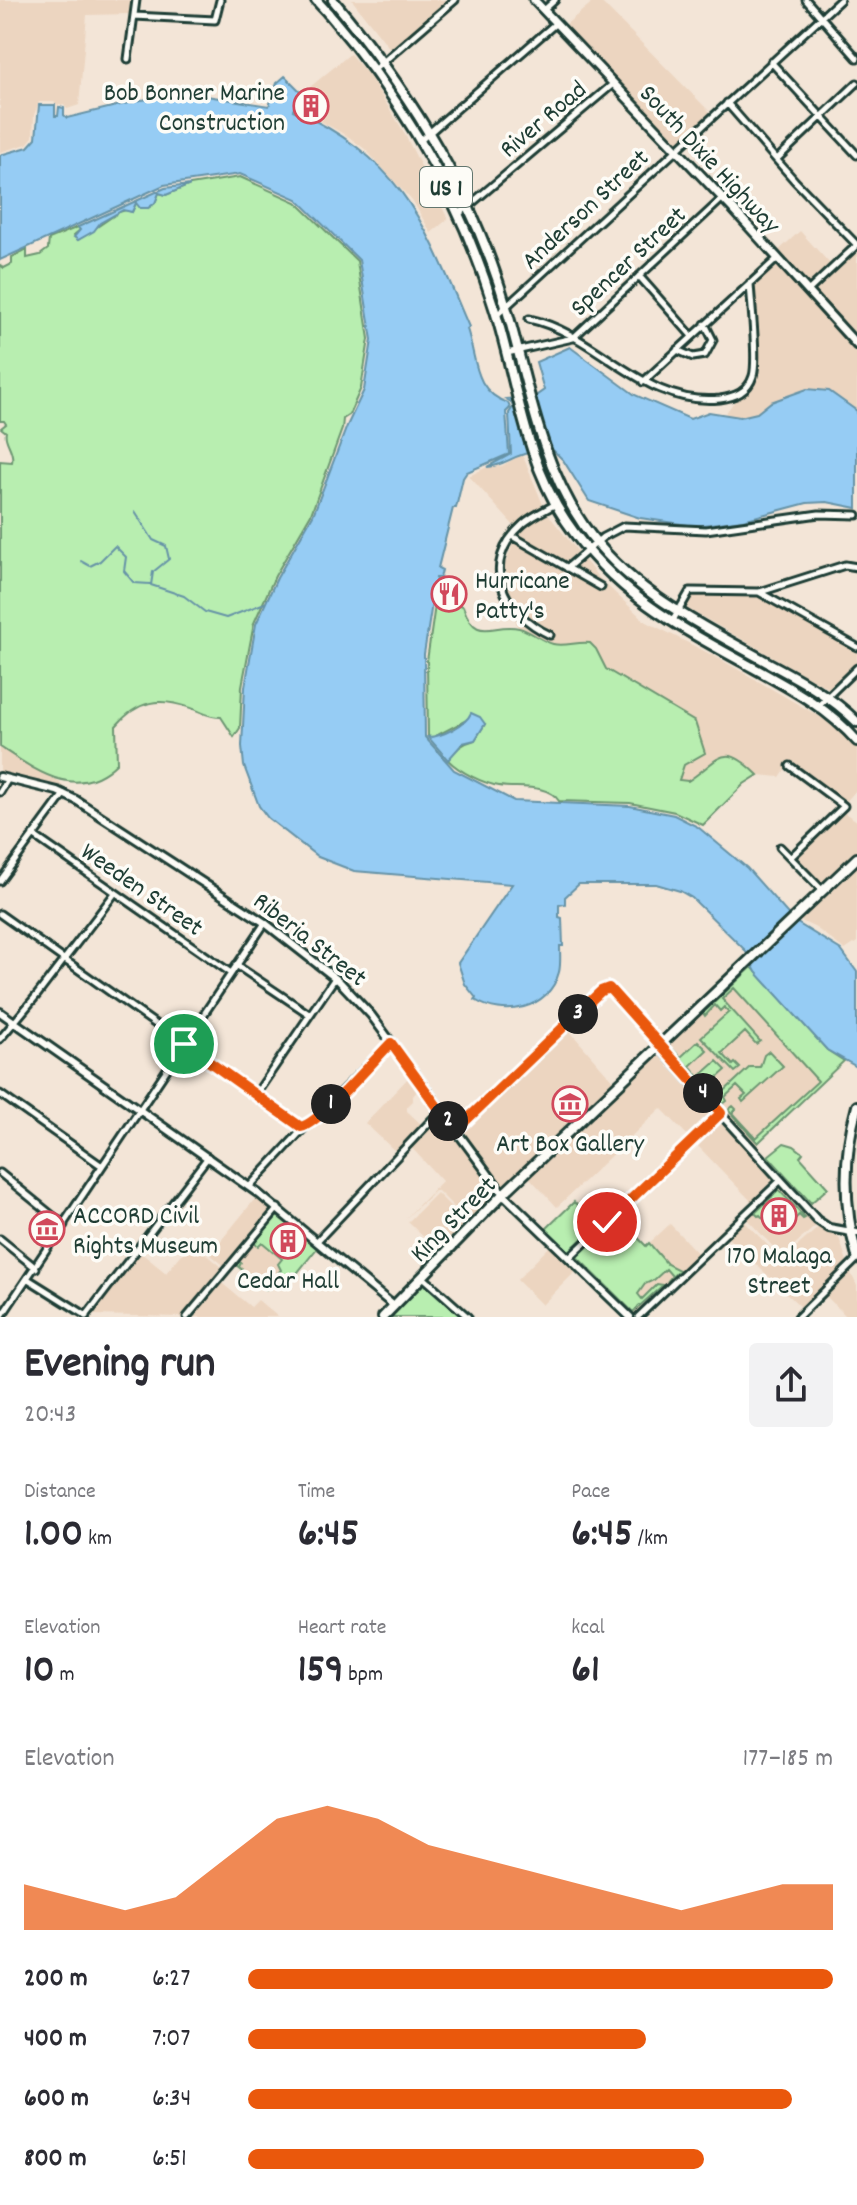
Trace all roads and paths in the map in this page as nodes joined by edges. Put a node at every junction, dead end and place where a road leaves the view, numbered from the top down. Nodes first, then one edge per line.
1 (136, 0) edge
2 (220, 0) edge
3 (316, 0) edge
4 (455, 0) edge
5 (534, 0) edge
6 (555, 0) edge
7 (806, 0) edge
8 (840, 0) edge
9 (334, 1) edge
10 (544, 10) junction
11 (328, 13) junction
12 (134, 16) junction
13 (821, 18) junction
14 (556, 23) junction
15 (857, 58) edge
16 (128, 59) dead end
17 (383, 61) junction
18 (771, 62) junction
19 (375, 69) junction
20 (614, 83) junction
21 (857, 83) edge
22 (727, 103) junction
23 (821, 116) junction
24 (431, 133) junction
25 (421, 140) junction
26 (677, 150) junction
27 (857, 155) edge
28 (776, 160) junction
29 (723, 198) junction
30 (469, 206) junction
31 (459, 214) junction
32 (857, 245) edge
33 (778, 258) junction
34 (639, 276) junction
35 (750, 283) junction
36 (808, 292) junction
37 (507, 307) junction
38 (497, 315) junction
39 (529, 319) dead end
40 (705, 324) junction
41 (692, 336) junction
42 (573, 338) junction
43 (857, 345) edge
44 (519, 350) junction
45 (677, 350) junction
46 (507, 353) junction
47 (642, 382) junction
48 (556, 504) junction
49 (857, 515) edge
50 (512, 536) junction
51 (596, 543) junction
52 (587, 550) junction
53 (857, 567) edge
54 (567, 568) junction
55 (601, 587) dead end
56 (759, 592) junction
57 (677, 612) junction
58 (671, 622) junction
59 (550, 635) dead end
60 (857, 647) edge
61 (857, 668) edge
62 (827, 697) junction
63 (819, 705) junction
64 (857, 722) edge
65 (857, 741) edge
66 (790, 766) dead end
67 (4, 778) edge
68 (0, 792) edge
69 (64, 794) junction
70 (33, 835) junction
71 (780, 847) dead end
72 (791, 857) junction
73 (857, 858) edge
74 (0, 881) edge
75 (823, 891) junction
76 (115, 893) junction
77 (0, 914) edge
78 (265, 923) junction
79 (65, 959) junction
80 (236, 965) junction
81 (231, 973) junction
82 (335, 978) junction
83 (0, 1012) edge
84 (309, 1014) junction
85 (15, 1022) junction
86 (0, 1039) edge
87 (391, 1043) junction
88 (184, 1044) junction
89 (659, 1046) junction
90 (0, 1094) edge
91 (256, 1094) junction
92 (857, 1106) edge
93 (140, 1110) junction
94 (440, 1111) junction
95 (721, 1113) junction
96 (855, 1120) edge
97 (305, 1127) junction
98 (455, 1131) junction
99 (208, 1157) junction
100 (102, 1166) junction
101 (0, 1173) edge
102 (781, 1180) junction
103 (249, 1187) junction
104 (503, 1194) junction
105 (278, 1208) junction
106 (64, 1225) junction
107 (853, 1232) edge
108 (0, 1239) edge
109 (317, 1241) junction
110 (857, 1257) edge
111 (569, 1258) junction
112 (36, 1268) junction
113 (422, 1276) junction
114 (28, 1279) junction
115 (394, 1306) junction
116 (87, 1316) edge
117 (1, 1317) edge
118 (187, 1317) edge
119 (383, 1317) edge
120 (468, 1317) edge
121 (630, 1317) edge
122 (638, 1317) edge
123 (798, 1317) edge

1 - 12 street
2 - 12 street
3 - 11 main road, US 1
4 - 17 street
5 - 10 main road, South Dixie Highway
6 - 10 street
7 - 13 street
8 - 13 street, Anderson Street
9 - 11 main road
9 - 17 main road, US 1
10 - 14 main road, South Dixie Highway
11 - 19 main road, US 1
12 - 16 street
13 - 15 street
13 - 18 street, Anderson Street
14 - 20 main road, South Dixie Highway
14 - 24 street
17 - 19 street
17 - 24 main road, US 1
18 - 22 street, Anderson Street
18 - 23 street
19 - 25 main road, US 1
20 - 26 main road, South Dixie Highway
20 - 30 street, River Road
21 - 23 street
22 - 26 street, Anderson Street
22 - 28 street
23 - 27 street
23 - 28 street
24 - 25 street
24 - 30 main road, US 1
25 - 31 main road, US 1
26 - 29 main road, South Dixie Highway
26 - 37 street, Anderson Street
28 - 32 street
29 - 33 main road, South Dixie Highway
29 - 34 street, Spencer Street
30 - 31 street, River Road
30 - 37 main road, US 1
31 - 38 main road, US 1
32 - 36 street
33 - 35 street
33 - 36 main road, South Dixie Highway
34 - 41 street
34 - 42 street, Spencer Street
35 - 40 street
35 - 47 street
36 - 43 main road, South Dixie Highway
37 - 38 street, Anderson Street
37 - 44 main road, US 1
38 - 46 main road, US 1
39 - 42 street
40 - 41 street
40 - 45 street
41 - 45 street
42 - 44 street, Spencer Street
42 - 47 street
44 - 46 street, Spencer Street
44 - 51 main road, US 1
45 - 47 street
46 - 48 main road, US 1
48 - 50 street
48 - 52 main road, US 1
49 - 51 street
50 - 54 street
50 - 59 street
51 - 52 street
51 - 57 main road, US 1
52 - 54 street
52 - 58 main road, US 1
53 - 56 street
54 - 55 street
56 - 57 street
56 - 60 street
57 - 58 street
57 - 62 main road, US 1
58 - 63 main road, US 1
61 - 62 street
62 - 63 street
62 - 64 main road, US 1
63 - 65 main road, US 1
66 - 72 street
67 - 68 street
67 - 69 street, Riberia Street
69 - 70 street
69 - 78 street, Riberia Street
70 - 74 street
70 - 76 street, Weeden Street
71 - 72 street
72 - 75 street
73 - 75 main road, King Street
75 - 89 main road, King Street
76 - 79 street
76 - 81 street, Weeden Street
77 - 79 street
78 - 80 street
78 - 82 street, Riberia Street
79 - 85 street
79 - 88 street
80 - 81 street
80 - 84 street
81 - 88 street
82 - 84 street
82 - 87 street, Riberia Street
83 - 85 street
84 - 91 street
85 - 86 street
85 - 93 street
87 - 94 street, Riberia Street
87 - 97 street
88 - 91 street
88 - 93 street
89 - 95 street
89 - 98 street
89 - 104 main road, King Street
90 - 100 street
91 - 97 street
92 - 96 main road
93 - 99 street
93 - 100 street
94 - 98 street, Riberia Street
94 - 109 street
95 - 102 street
95 - 111 street
96 - 107 main road
97 - 103 street
98 - 104 street, Riberia Street
99 - 103 street
99 - 116 street
100 - 106 street
101 - 106 street
102 - 107 street
102 - 122 street
103 - 105 street
104 - 111 street, Riberia Street
104 - 113 main road, King Street
105 - 109 street
105 - 118 street
106 - 112 street
107 - 110 main road
108 - 112 street
109 - 115 street
110 - 123 street
111 - 121 street, Riberia Street
112 - 114 street
113 - 115 main road, King Street
113 - 120 street
114 - 116 street
114 - 117 street
115 - 119 main road, King Street

